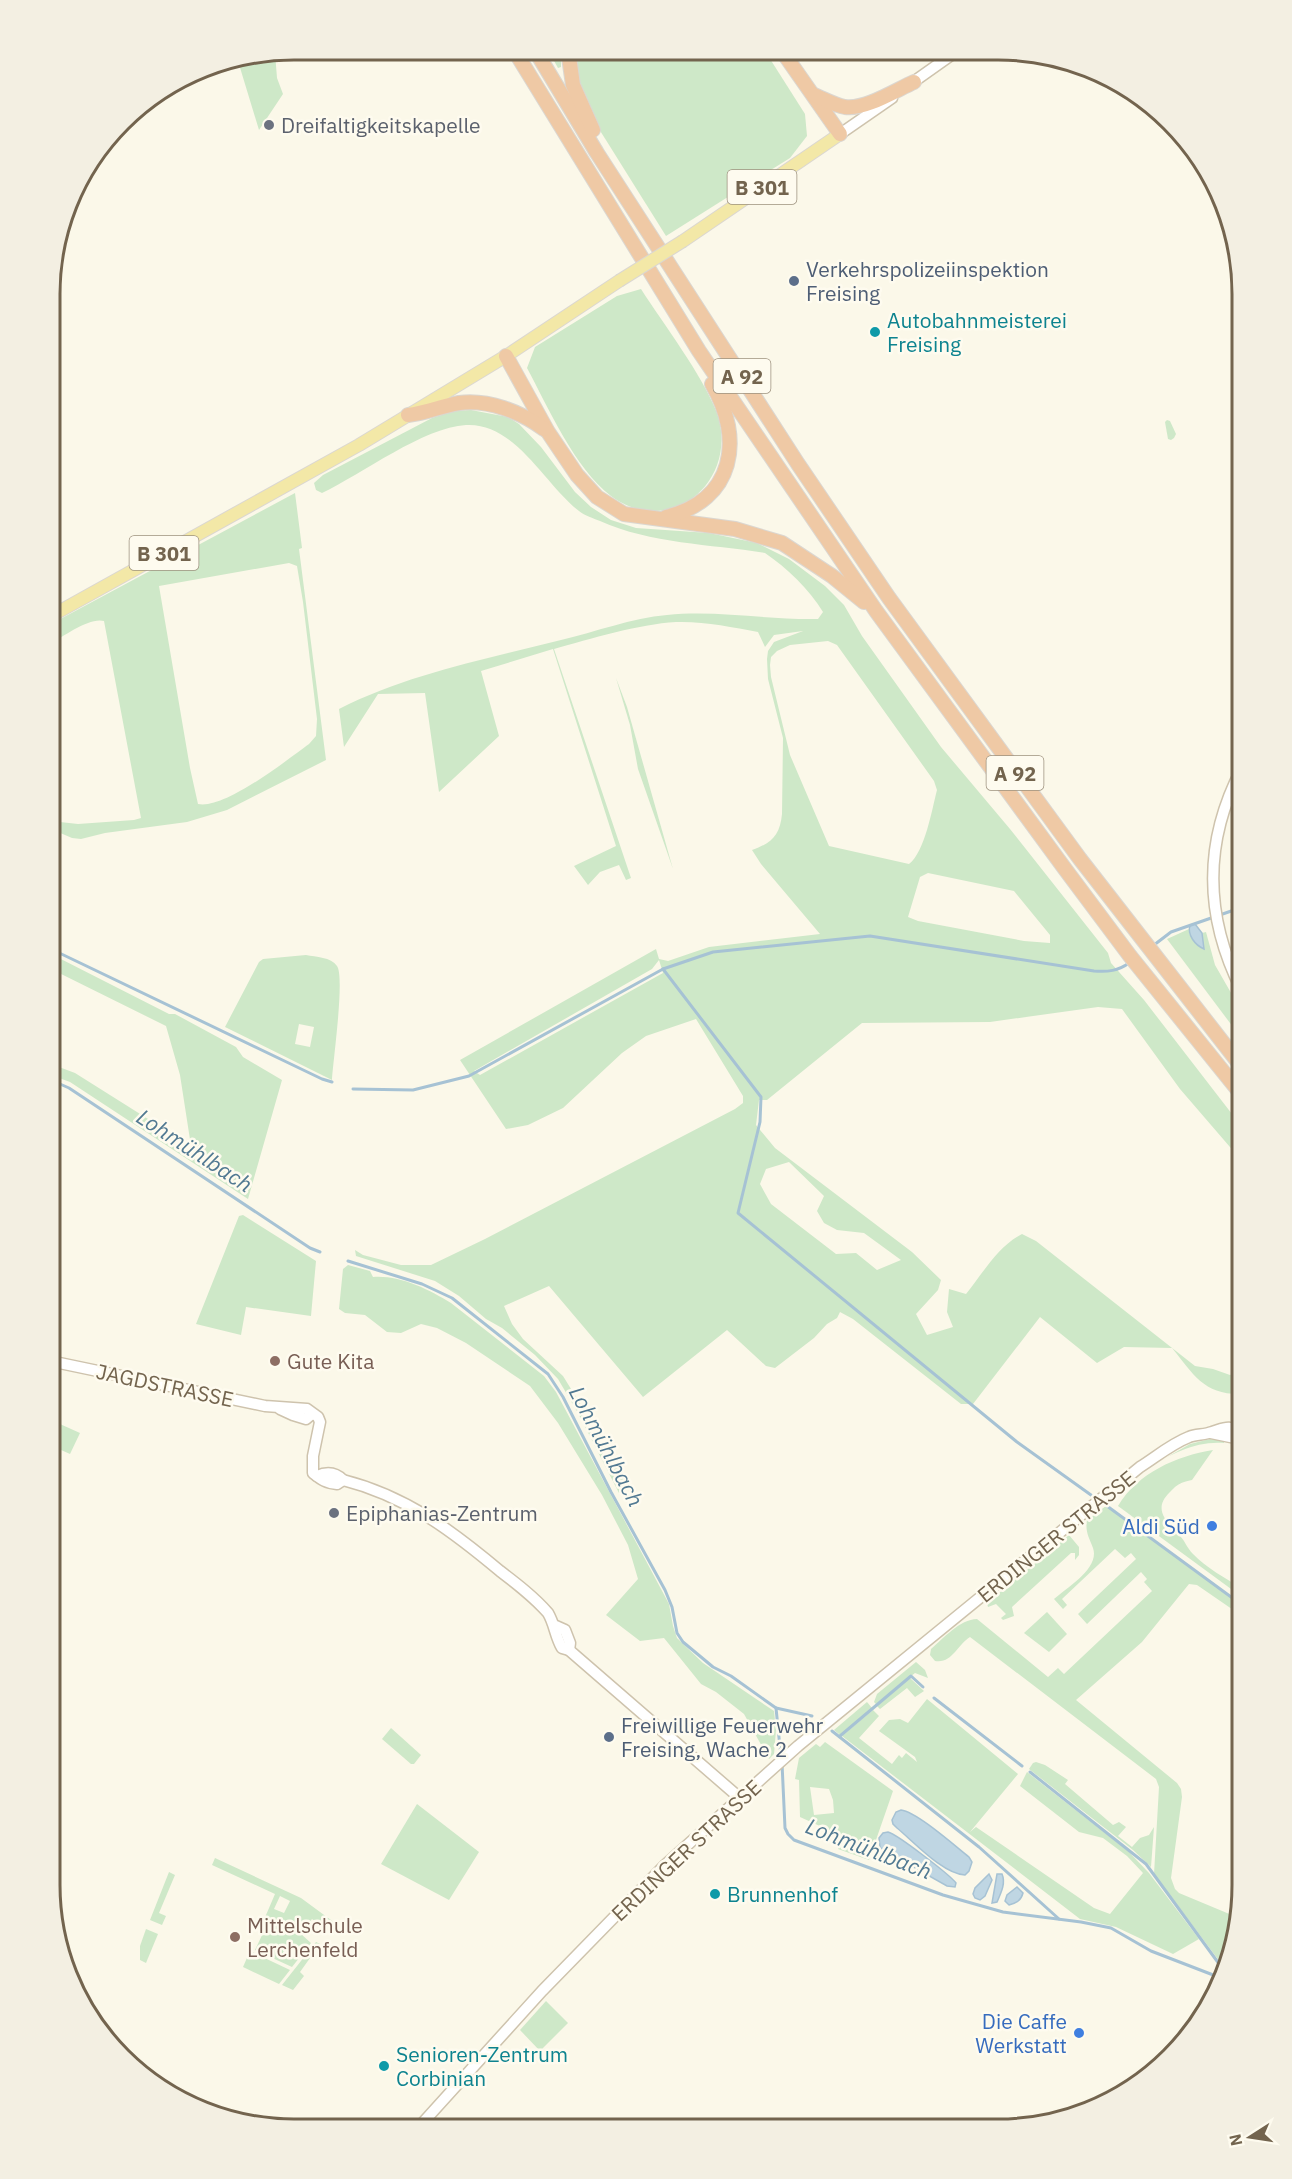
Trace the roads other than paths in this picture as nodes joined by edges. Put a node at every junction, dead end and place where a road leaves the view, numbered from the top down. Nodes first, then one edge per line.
1 (520, 60) edge
2 (542, 60) edge
3 (569, 60) edge
4 (789, 60) edge
5 (945, 60) edge
6 (915, 82) junction
7 (814, 95) junction
8 (840, 134) junction
9 (597, 153) junction
10 (699, 351) junction
11 (506, 356) junction
12 (408, 415) junction
13 (548, 432) junction
14 (656, 519) junction
15 (60, 611) edge
16 (876, 611) junction
17 (1232, 790) edge
18 (1232, 968) edge
19 (1232, 1054) edge
20 (1232, 1082) edge
21 (60, 1363) edge
22 (1232, 1437) edge
23 (741, 1799) junction
24 (426, 2119) edge

1 - 10 highway, A 92
2 - 9 highway, A 92
3 - 9 highway
4 - 7 highway
5 - 6 street
6 - 7 highway
6 - 8 street
7 - 8 highway
8 - 11 main road, B 301, bridge
9 - 19 highway, A 92
10 - 14 highway
10 - 16 highway, A 92
11 - 12 main road, B 301
11 - 13 highway
12 - 13 highway
12 - 15 main road, B 301
13 - 14 highway
14 - 16 highway
16 - 20 highway, A 92
17 - 18 street
21 - 23 street, JAGDSTRASSE
22 - 23 street, ERDINGER STRASSE
23 - 24 street, ERDINGER STRASSE

